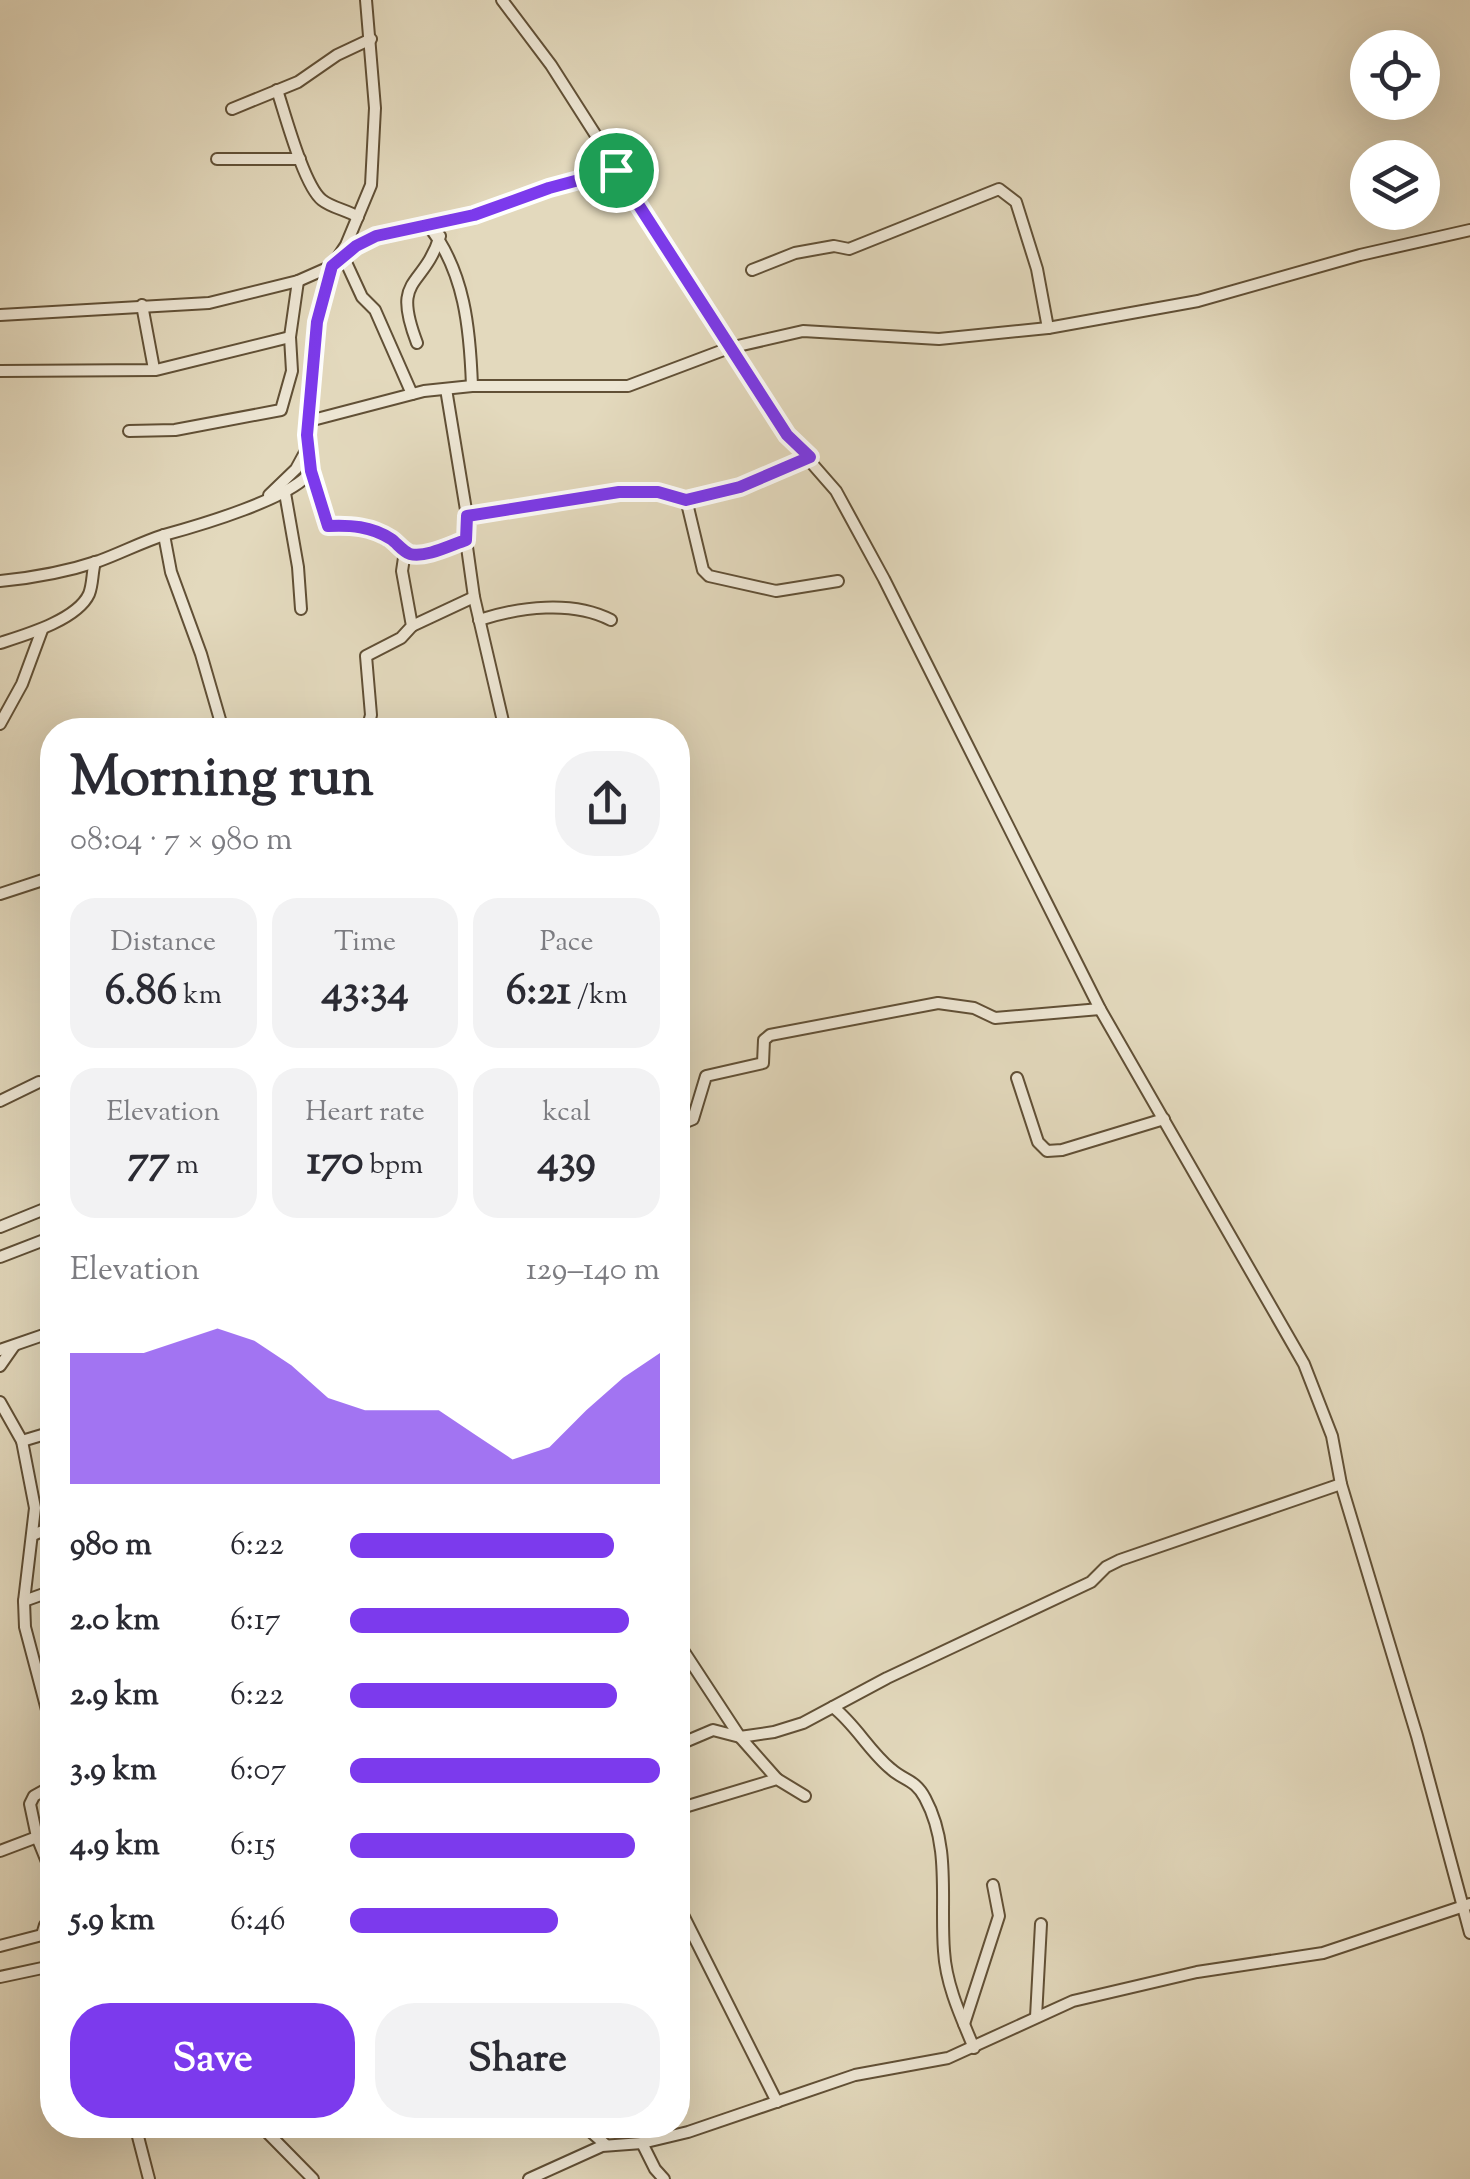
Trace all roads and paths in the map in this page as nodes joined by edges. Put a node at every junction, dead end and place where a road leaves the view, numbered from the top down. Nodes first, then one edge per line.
1 (366, 0) edge
2 (502, 0) edge
3 (371, 38) junction
4 (278, 90) junction
5 (232, 109) dead end
6 (216, 159) dead end
7 (300, 159) junction
8 (616, 170) junction
9 (358, 217) junction
10 (443, 223) junction
11 (428, 225) junction
12 (1470, 230) edge
13 (440, 240) junction
14 (344, 258) junction
15 (332, 266) junction
16 (752, 270) dead end
17 (298, 281) junction
18 (142, 305) junction
19 (0, 315) edge
20 (1048, 328) junction
21 (290, 337) junction
22 (417, 343) dead end
23 (730, 348) junction
24 (154, 370) junction
25 (0, 371) edge
26 (472, 386) junction
27 (446, 389) junction
28 (412, 394) junction
29 (310, 421) junction
30 (129, 431) dead end
31 (308, 446) junction
32 (810, 457) junction
33 (311, 471) junction
34 (285, 492) junction
35 (266, 498) junction
36 (686, 500) junction
37 (467, 516) junction
38 (164, 536) junction
39 (466, 540) junction
40 (405, 551) junction
41 (95, 562) junction
42 (838, 580) dead end
43 (0, 582) edge
44 (474, 598) junction
45 (301, 609) dead end
46 (478, 620) junction
47 (611, 620) dead end
48 (412, 626) junction
49 (42, 630) junction
50 (0, 643) edge
51 (221, 718) edge
52 (369, 718) edge
53 (503, 718) edge
54 (0, 724) edge
55 (40, 881) edge
56 (0, 894) edge
57 (1100, 1009) junction
58 (1017, 1078) dead end
59 (39, 1082) dead end
60 (0, 1101) edge
61 (1164, 1119) junction
62 (690, 1120) edge
63 (40, 1211) edge
64 (0, 1226) edge
65 (40, 1242) edge
66 (0, 1257) edge
67 (40, 1336) edge
68 (16, 1344) junction
69 (0, 1350) edge
70 (0, 1366) edge
71 (0, 1402) edge
72 (40, 1436) edge
73 (22, 1441) junction
74 (1342, 1484) junction
75 (40, 1532) edge
76 (34, 1535) junction
77 (40, 1596) edge
78 (24, 1601) junction
79 (690, 1662) edge
80 (40, 1689) edge
81 (833, 1706) junction
82 (740, 1737) junction
83 (690, 1740) edge
84 (777, 1779) junction
85 (40, 1793) edge
86 (805, 1796) dead end
87 (690, 1805) edge
88 (37, 1838) junction
89 (40, 1845) edge
90 (0, 1851) edge
91 (993, 1885) dead end
92 (1466, 1905) edge
93 (1041, 1924) dead end
94 (690, 1929) edge
95 (1470, 1933) edge
96 (40, 1936) edge
97 (0, 1946) edge
98 (40, 1967) edge
99 (0, 1977) edge
100 (1036, 2018) junction
101 (964, 2025) junction
102 (974, 2048) junction
103 (777, 2102) junction
104 (690, 2131) edge
105 (138, 2138) edge
106 (273, 2138) edge
107 (597, 2138) edge
108 (665, 2138) edge
109 (642, 2144) junction
110 (606, 2146) junction
111 (149, 2179) edge
112 (312, 2179) edge
113 (528, 2179) edge
114 (664, 2179) edge

1 - 3 street
2 - 8 street
3 - 4 street
3 - 9 street
4 - 5 street
4 - 7 street
6 - 7 street
7 - 9 street
8 - 10 street
8 - 23 street
9 - 15 street
10 - 11 street
10 - 13 street
11 - 13 street
11 - 14 street
12 - 20 street
13 - 22 street
13 - 26 street
14 - 15 street
14 - 28 street
15 - 17 street
15 - 29 street
16 - 20 street
17 - 18 street
17 - 21 street
18 - 19 street
18 - 24 street
20 - 23 street
21 - 24 street
21 - 30 street
23 - 26 street
23 - 32 street
24 - 25 street
26 - 27 street
27 - 28 street
27 - 37 street
28 - 29 street
29 - 31 street
31 - 33 street
31 - 35 street
32 - 36 street
32 - 57 street
33 - 34 street
33 - 40 street
34 - 35 street
34 - 45 street
35 - 38 street
36 - 37 street
36 - 42 street
37 - 39 street
38 - 41 street
38 - 51 street
39 - 40 street
39 - 44 street
40 - 48 street
41 - 43 street
41 - 49 street
44 - 46 street
44 - 48 street
46 - 47 street
46 - 53 street
48 - 52 street
49 - 50 street
49 - 54 street
55 - 56 street
57 - 61 street
57 - 62 street
58 - 61 street
59 - 60 street
61 - 74 street
63 - 64 street
65 - 66 street
67 - 68 street
68 - 69 street
68 - 70 street
71 - 73 street
72 - 73 street
73 - 76 street
74 - 81 street
74 - 92 street
75 - 76 street
76 - 78 street
77 - 78 street
78 - 80 street
79 - 82 street
81 - 82 street
81 - 101 street
82 - 83 street
82 - 84 street
84 - 86 street
84 - 87 street
85 - 88 street
88 - 89 street
88 - 90 street
91 - 101 street
92 - 95 street
92 - 100 street
93 - 100 street
94 - 103 street
96 - 97 street
98 - 99 street
100 - 102 street
101 - 102 street
102 - 103 street
103 - 104 street
105 - 111 street
106 - 112 street
107 - 110 street
108 - 109 street
109 - 110 street
109 - 114 street
110 - 113 street

